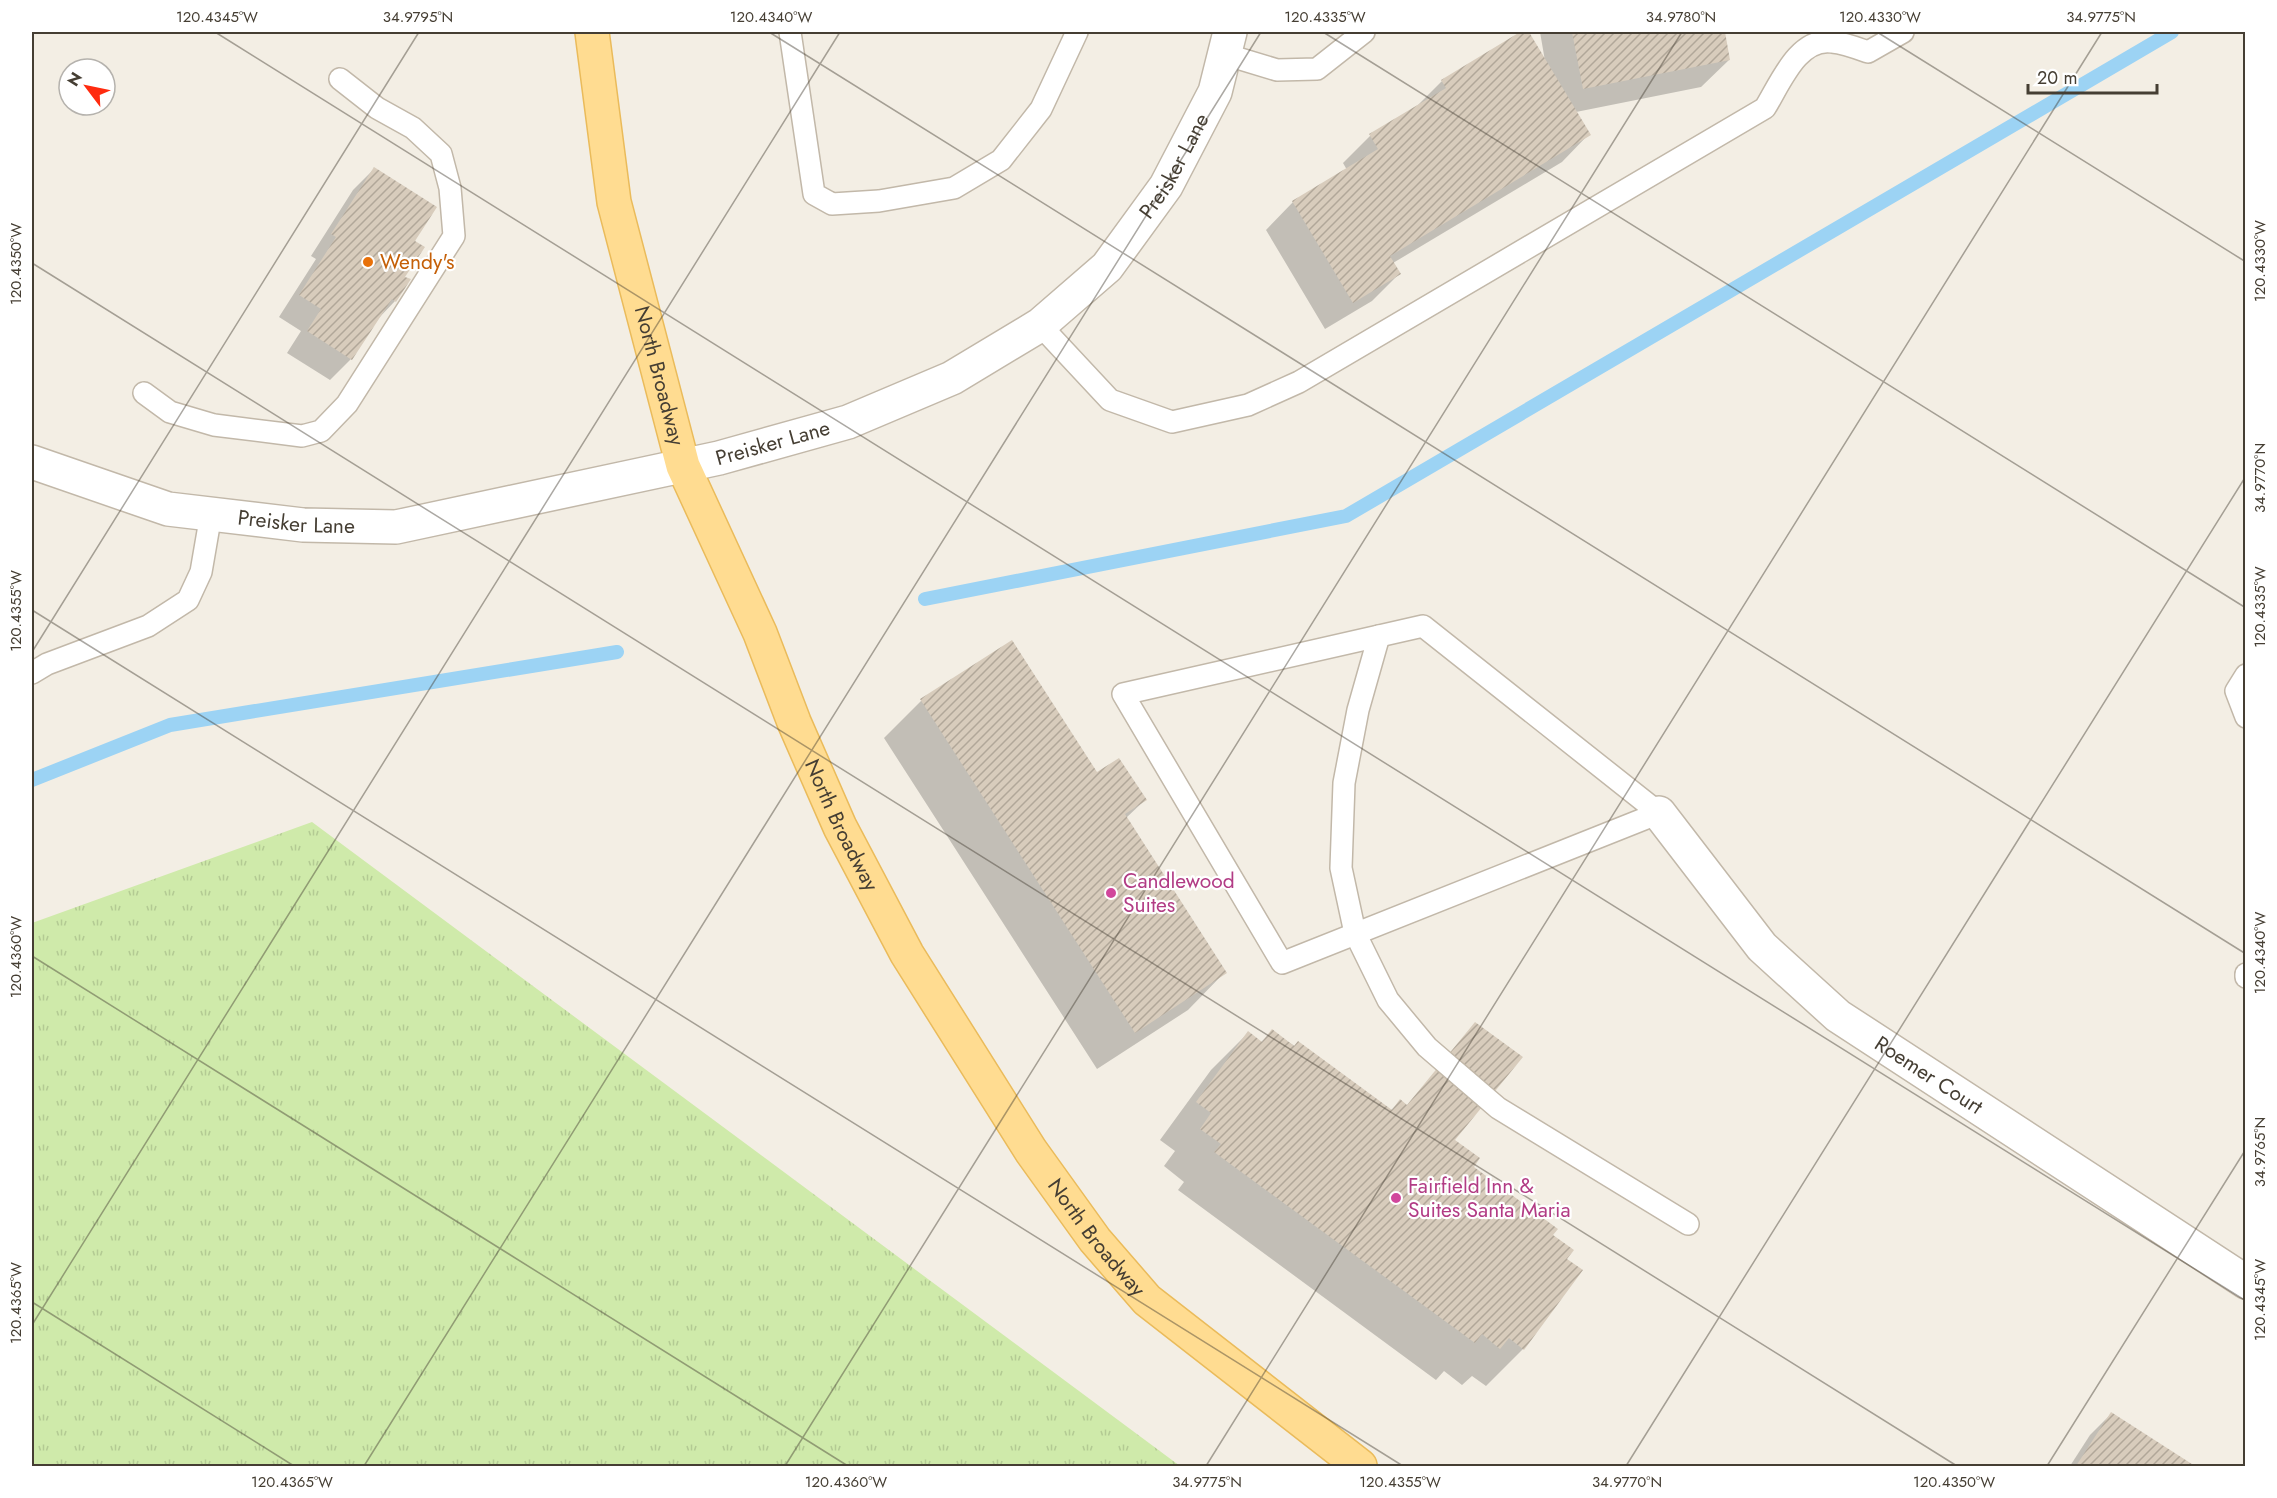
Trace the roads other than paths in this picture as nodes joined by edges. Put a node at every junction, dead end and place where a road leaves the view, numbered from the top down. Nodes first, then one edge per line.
1 (592, 32) edge
2 (790, 32) edge
3 (1077, 32) edge
4 (1364, 32) edge
5 (1903, 32) edge
6 (1804, 39) edge
7 (1227, 43) edge
8 (340, 79) dead end
9 (1040, 325) junction
10 (144, 393) dead end
11 (32, 462) edge
12 (683, 466) junction
13 (211, 514) junction
14 (1378, 636) junction
15 (32, 673) edge
16 (2246, 675) edge
17 (2246, 717) edge
18 (1659, 813) junction
19 (1355, 933) junction
20 (1688, 1224) dead end
21 (2246, 1282) edge
22 (1360, 1467) edge

1 - 12 main road, North Broadway
2 - 3 lane
4 - 7 lane
5 - 6 lane
6 - 9 lane
7 - 9 street, Preisker Lane
8 - 10 lane
9 - 12 street, Preisker Lane
11 - 13 street, Preisker Lane
12 - 13 street, Preisker Lane
12 - 22 main road, North Broadway
13 - 15 lane
14 - 18 lane
14 - 19 lane
14 - 19 lane
16 - 17 lane
18 - 19 lane
18 - 21 street, Roemer Court
19 - 20 lane

